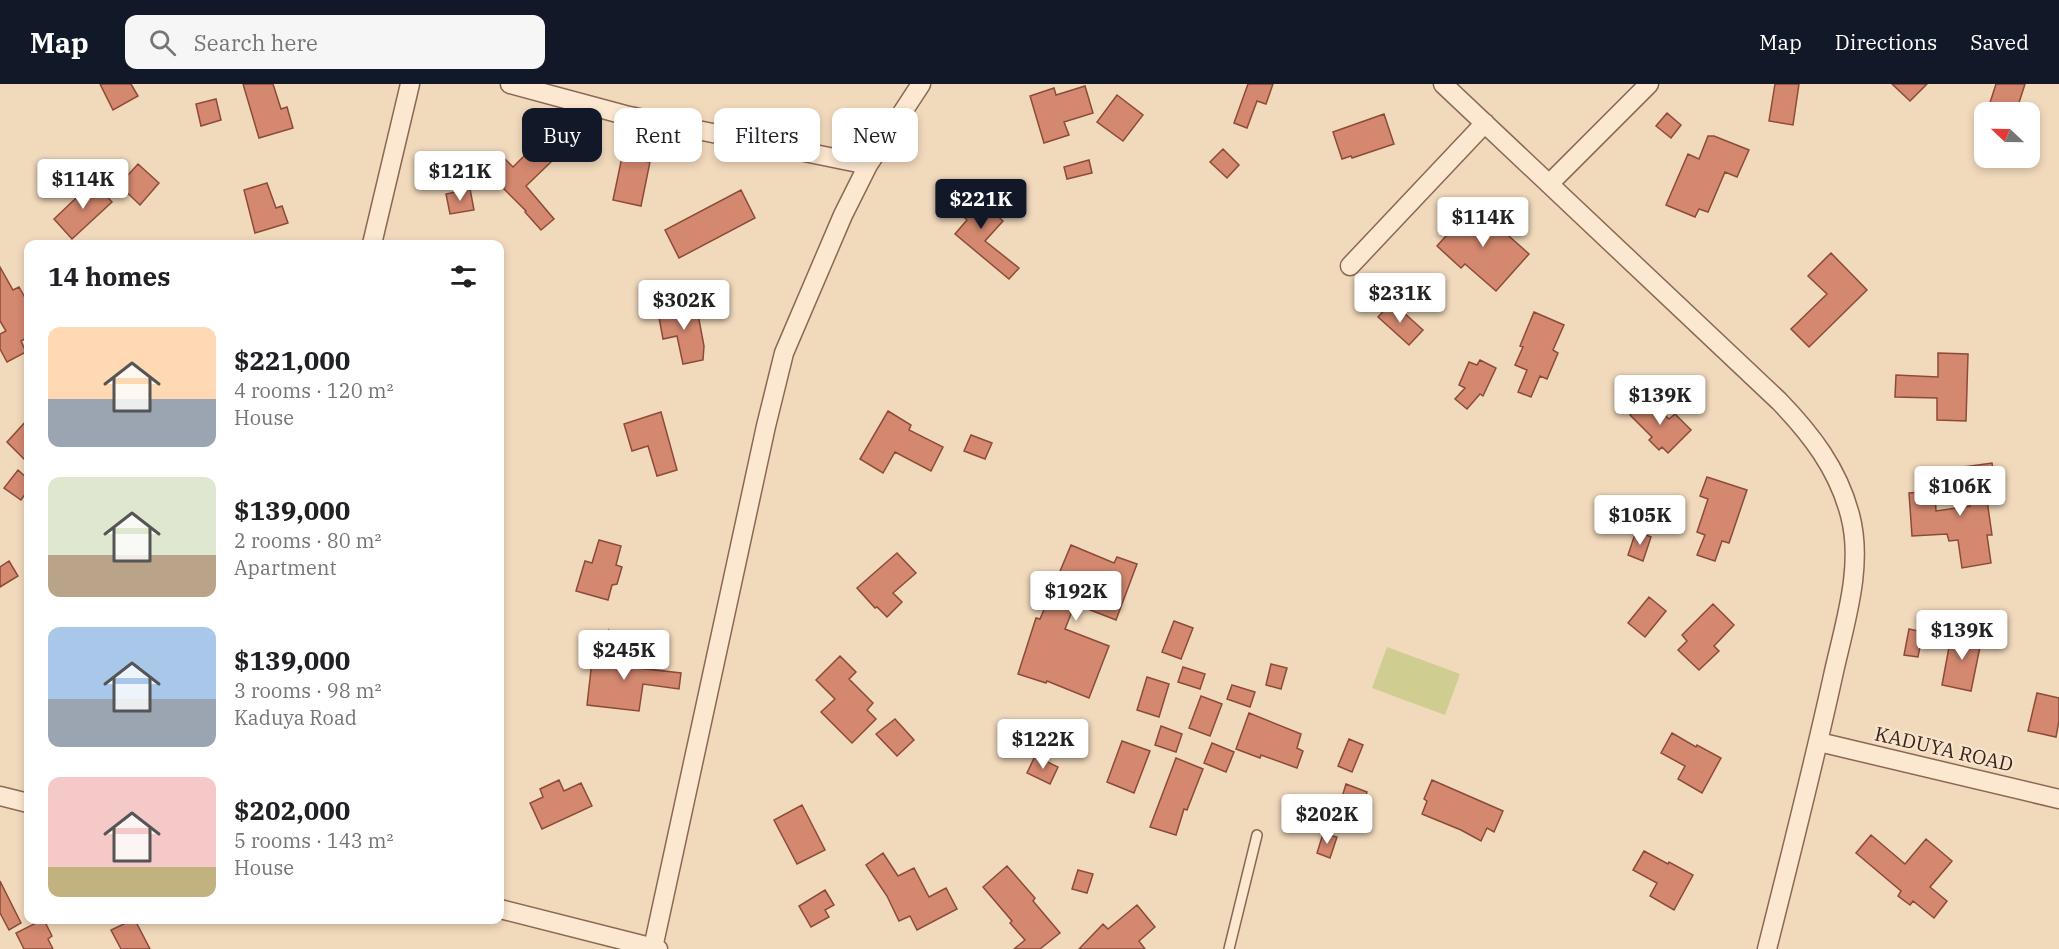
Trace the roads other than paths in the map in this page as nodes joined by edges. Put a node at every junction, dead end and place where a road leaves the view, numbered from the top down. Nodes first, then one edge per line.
1 (410, 84) edge
2 (510, 84) edge
3 (921, 84) edge
4 (1443, 84) edge
5 (1648, 84) edge
6 (1485, 123) junction
7 (868, 165) junction
8 (1549, 184) junction
9 (373, 240) edge
10 (1350, 266) dead end
11 (1819, 742) junction
12 (0, 796) edge
13 (2059, 799) edge
14 (24, 802) edge
15 (1257, 835) dead end
16 (504, 910) edge
17 (656, 948) edge
18 (1229, 949) edge
19 (1767, 949) edge

1 - 9 street
2 - 7 street
3 - 7 street
4 - 6 street
5 - 8 street
6 - 8 street
6 - 10 street
7 - 17 street
8 - 11 street
11 - 13 street, KADUYA ROAD
11 - 19 street
12 - 14 street
15 - 18 lane
16 - 17 street

